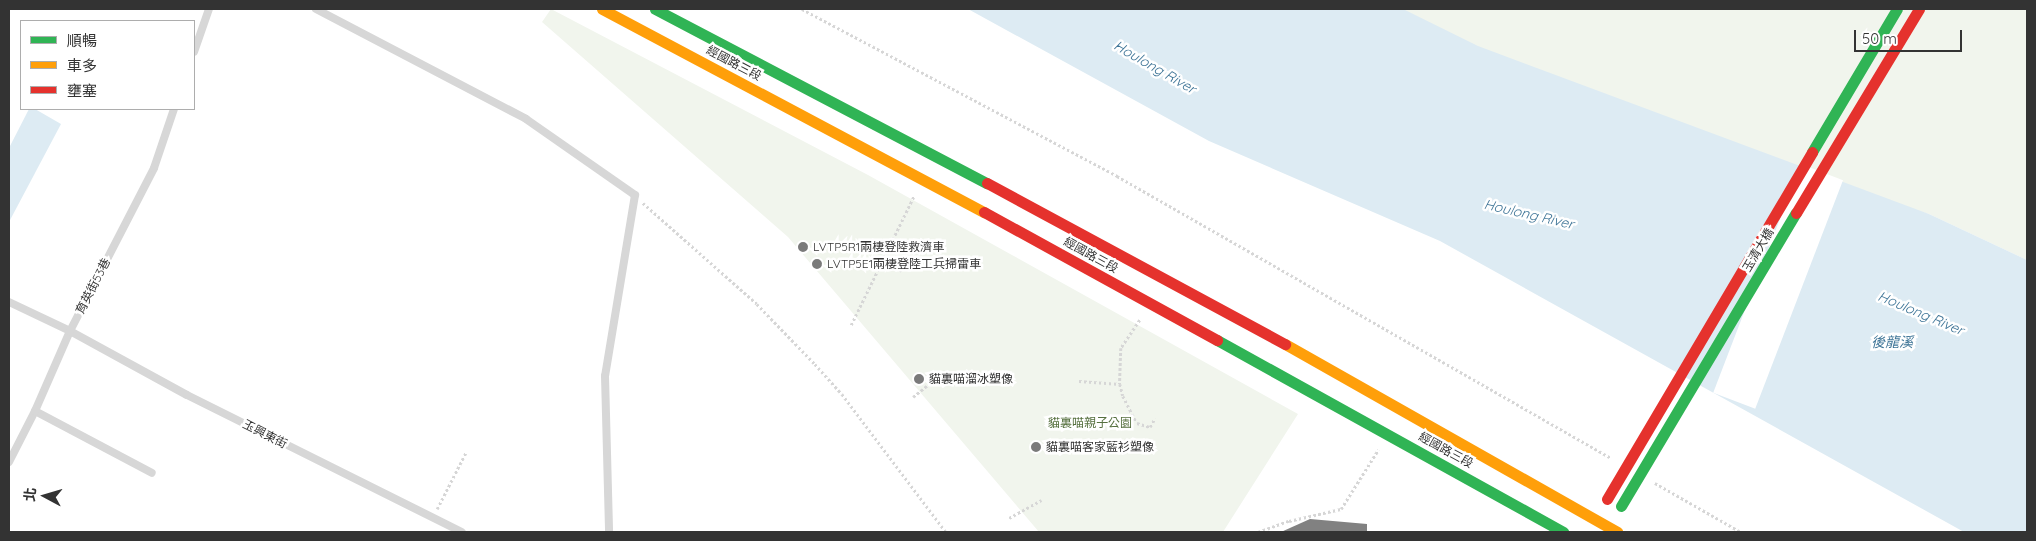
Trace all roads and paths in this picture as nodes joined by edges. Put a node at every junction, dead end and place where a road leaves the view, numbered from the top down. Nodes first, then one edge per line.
1 (209, 9) edge
2 (316, 9) edge
3 (602, 9) edge
4 (655, 9) edge
5 (802, 9) edge
6 (1897, 9) edge
7 (1919, 9) edge
8 (195, 49) edge
9 (174, 110) edge
10 (915, 194) dead end
11 (635, 195) junction
12 (884, 258) junction
13 (902, 271) dead end
14 (9, 302) edge
15 (1142, 317) dead end
16 (851, 325) dead end
17 (70, 331) junction
18 (945, 371) dead end
19 (1079, 380) dead end
20 (1120, 384) junction
21 (913, 397) dead end
22 (35, 411) junction
23 (1155, 418) dead end
24 (1379, 447) dead end
25 (466, 452) dead end
26 (9, 462) edge
27 (1620, 463) dead end
28 (152, 473) dead end
29 (1654, 483) dead end
30 (1607, 499) dead end
31 (1041, 500) dead end
32 (1621, 506) dead end
33 (433, 517) junction
34 (1009, 518) dead end
35 (462, 532) edge
36 (610, 532) edge
37 (946, 532) edge
38 (1258, 532) edge
39 (1563, 532) edge
40 (1616, 532) edge
41 (1741, 532) edge

1 - 8 lane
2 - 11 lane
3 - 39 main road, 經國路三段
4 - 40 main road, 經國路三段
5 - 27 path
6 - 30 main road, 玉清大橋, bridge
7 - 32 main road, 玉清大橋, bridge
9 - 17 lane, 育英街53巷
10 - 12 path
11 - 36 lane
11 - 37 path
12 - 13 path
12 - 16 path
14 - 17 lane, 玉興東街
15 - 20 path
17 - 22 lane, 育英街53巷
17 - 33 lane, 玉興東街
18 - 21 path
19 - 20 path
20 - 23 path
22 - 26 lane, 育英街53巷
22 - 28 lane
24 - 38 path
25 - 33 path
29 - 41 path
31 - 34 path
33 - 35 lane, 玉興東街

